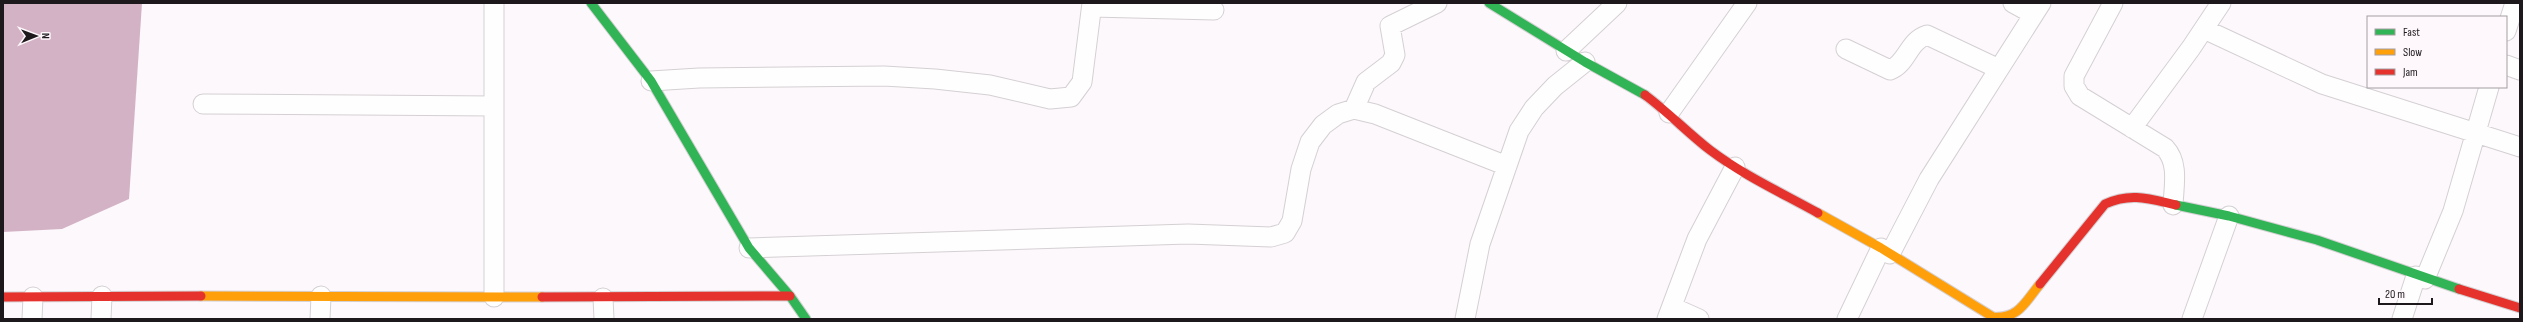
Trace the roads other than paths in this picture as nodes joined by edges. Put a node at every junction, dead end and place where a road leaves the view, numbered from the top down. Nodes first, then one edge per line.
1 (494, 3) edge
2 (591, 3) edge
3 (1437, 3) edge
4 (1489, 3) edge
5 (1617, 3) edge
6 (1747, 3) edge
7 (2013, 3) edge
8 (2113, 3) edge
9 (2221, 3) edge
10 (2515, 3) edge
11 (1092, 5) edge
12 (2037, 9) edge
13 (1214, 10) dead end
14 (2507, 28) edge
15 (2204, 29) junction
16 (1846, 49) dead end
17 (1566, 50) junction
18 (1585, 62) junction
19 (2507, 66) edge
20 (1999, 69) junction
21 (2520, 70) edge
22 (651, 81) junction
23 (2490, 88) edge
24 (203, 104) dead end
25 (494, 106) junction
26 (1354, 109) junction
27 (1669, 113) junction
28 (2132, 128) junction
29 (2477, 134) junction
30 (2520, 146) edge
31 (1507, 166) junction
32 (1735, 167) junction
33 (2173, 204) junction
34 (2229, 216) junction
35 (749, 248) junction
36 (1885, 251) junction
37 (2420, 278) junction
38 (102, 296) junction
39 (321, 296) junction
40 (790, 296) junction
41 (3, 297) edge
42 (33, 297) junction
43 (494, 297) junction
44 (603, 298) junction
45 (2520, 308) edge
46 (1670, 313) edge
47 (32, 319) edge
48 (101, 319) edge
49 (320, 319) edge
50 (604, 319) edge
51 (806, 319) edge
52 (1465, 319) edge
53 (1699, 319) edge
54 (1846, 319) edge
55 (2006, 319) edge
56 (2192, 319) edge
57 (2402, 319) edge

1 - 25 street
2 - 22 street
3 - 26 street
4 - 17 street
5 - 17 street
6 - 27 street
7 - 12 street
8 - 28 street
9 - 15 street
10 - 14 street
11 - 13 street
11 - 22 street
12 - 20 street
15 - 28 street
15 - 29 street
16 - 20 street
17 - 18 street
18 - 27 street
18 - 31 street
19 - 21 street
20 - 36 street
22 - 35 street
23 - 29 street
24 - 25 street
25 - 43 street
26 - 31 street
26 - 35 street
27 - 32 street
28 - 33 street
29 - 30 street
29 - 37 street
31 - 52 street
32 - 36 street
32 - 46 street
33 - 34 street
33 - 55 street
34 - 37 street
34 - 56 street
35 - 40 street
36 - 54 street
36 - 55 street
37 - 45 street
37 - 57 street
38 - 39 street
38 - 42 street
38 - 48 street
39 - 43 street
39 - 49 street
40 - 44 street
40 - 51 street
41 - 42 street
42 - 47 street
43 - 44 street
44 - 50 street
46 - 53 street

